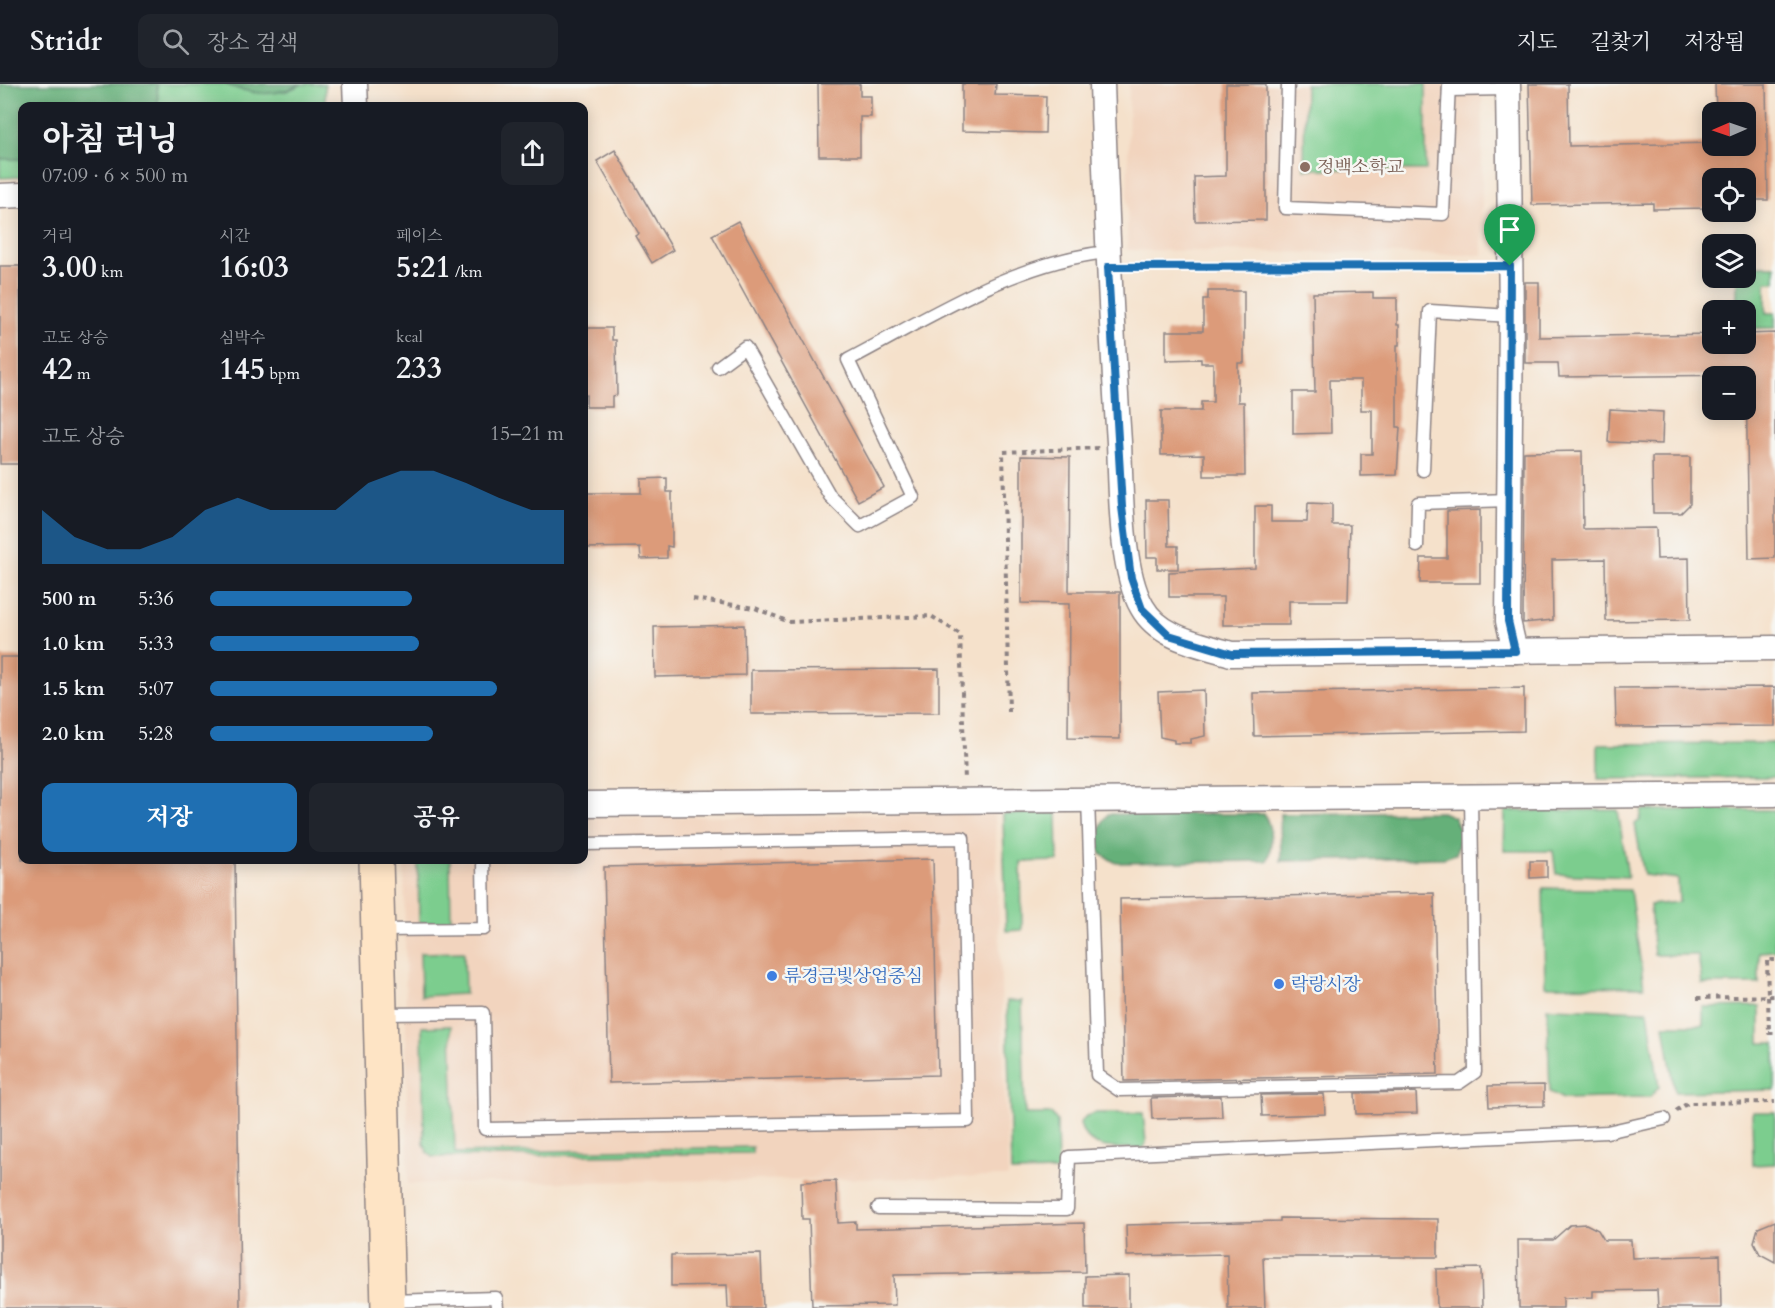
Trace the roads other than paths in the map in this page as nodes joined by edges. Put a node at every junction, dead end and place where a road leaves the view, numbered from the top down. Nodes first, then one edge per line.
1 (355, 84) edge
2 (1102, 84) edge
3 (1288, 84) edge
4 (1508, 86) edge
5 (1449, 87) edge
6 (356, 102) edge
7 (18, 195) edge
8 (0, 196) edge
9 (1108, 260) junction
10 (1511, 316) junction
11 (718, 367) dead end
12 (1422, 470) dead end
13 (1509, 500) junction
14 (1418, 546) dead end
15 (1775, 648) edge
16 (1515, 651) junction
17 (1775, 794) edge
18 (1471, 796) junction
19 (1088, 798) junction
20 (588, 804) edge
21 (588, 844) edge
22 (376, 864) edge
23 (483, 864) edge
24 (378, 930) junction
25 (380, 1014) junction
26 (1664, 1119) road end
27 (878, 1208) dead end
28 (388, 1304) edge
29 (496, 1308) edge

1 - 6 street
2 - 9 street
3 - 5 lane
4 - 5 lane
4 - 10 street
7 - 8 street
9 - 11 lane
9 - 16 street
10 - 12 lane
10 - 13 street
13 - 14 lane
13 - 16 street
15 - 16 street
17 - 18 street
18 - 19 street
18 - 19 lane
19 - 20 street
21 - 25 lane
22 - 24 main road
23 - 24 lane
24 - 25 main road
25 - 28 main road
26 - 27 lane
28 - 29 lane

